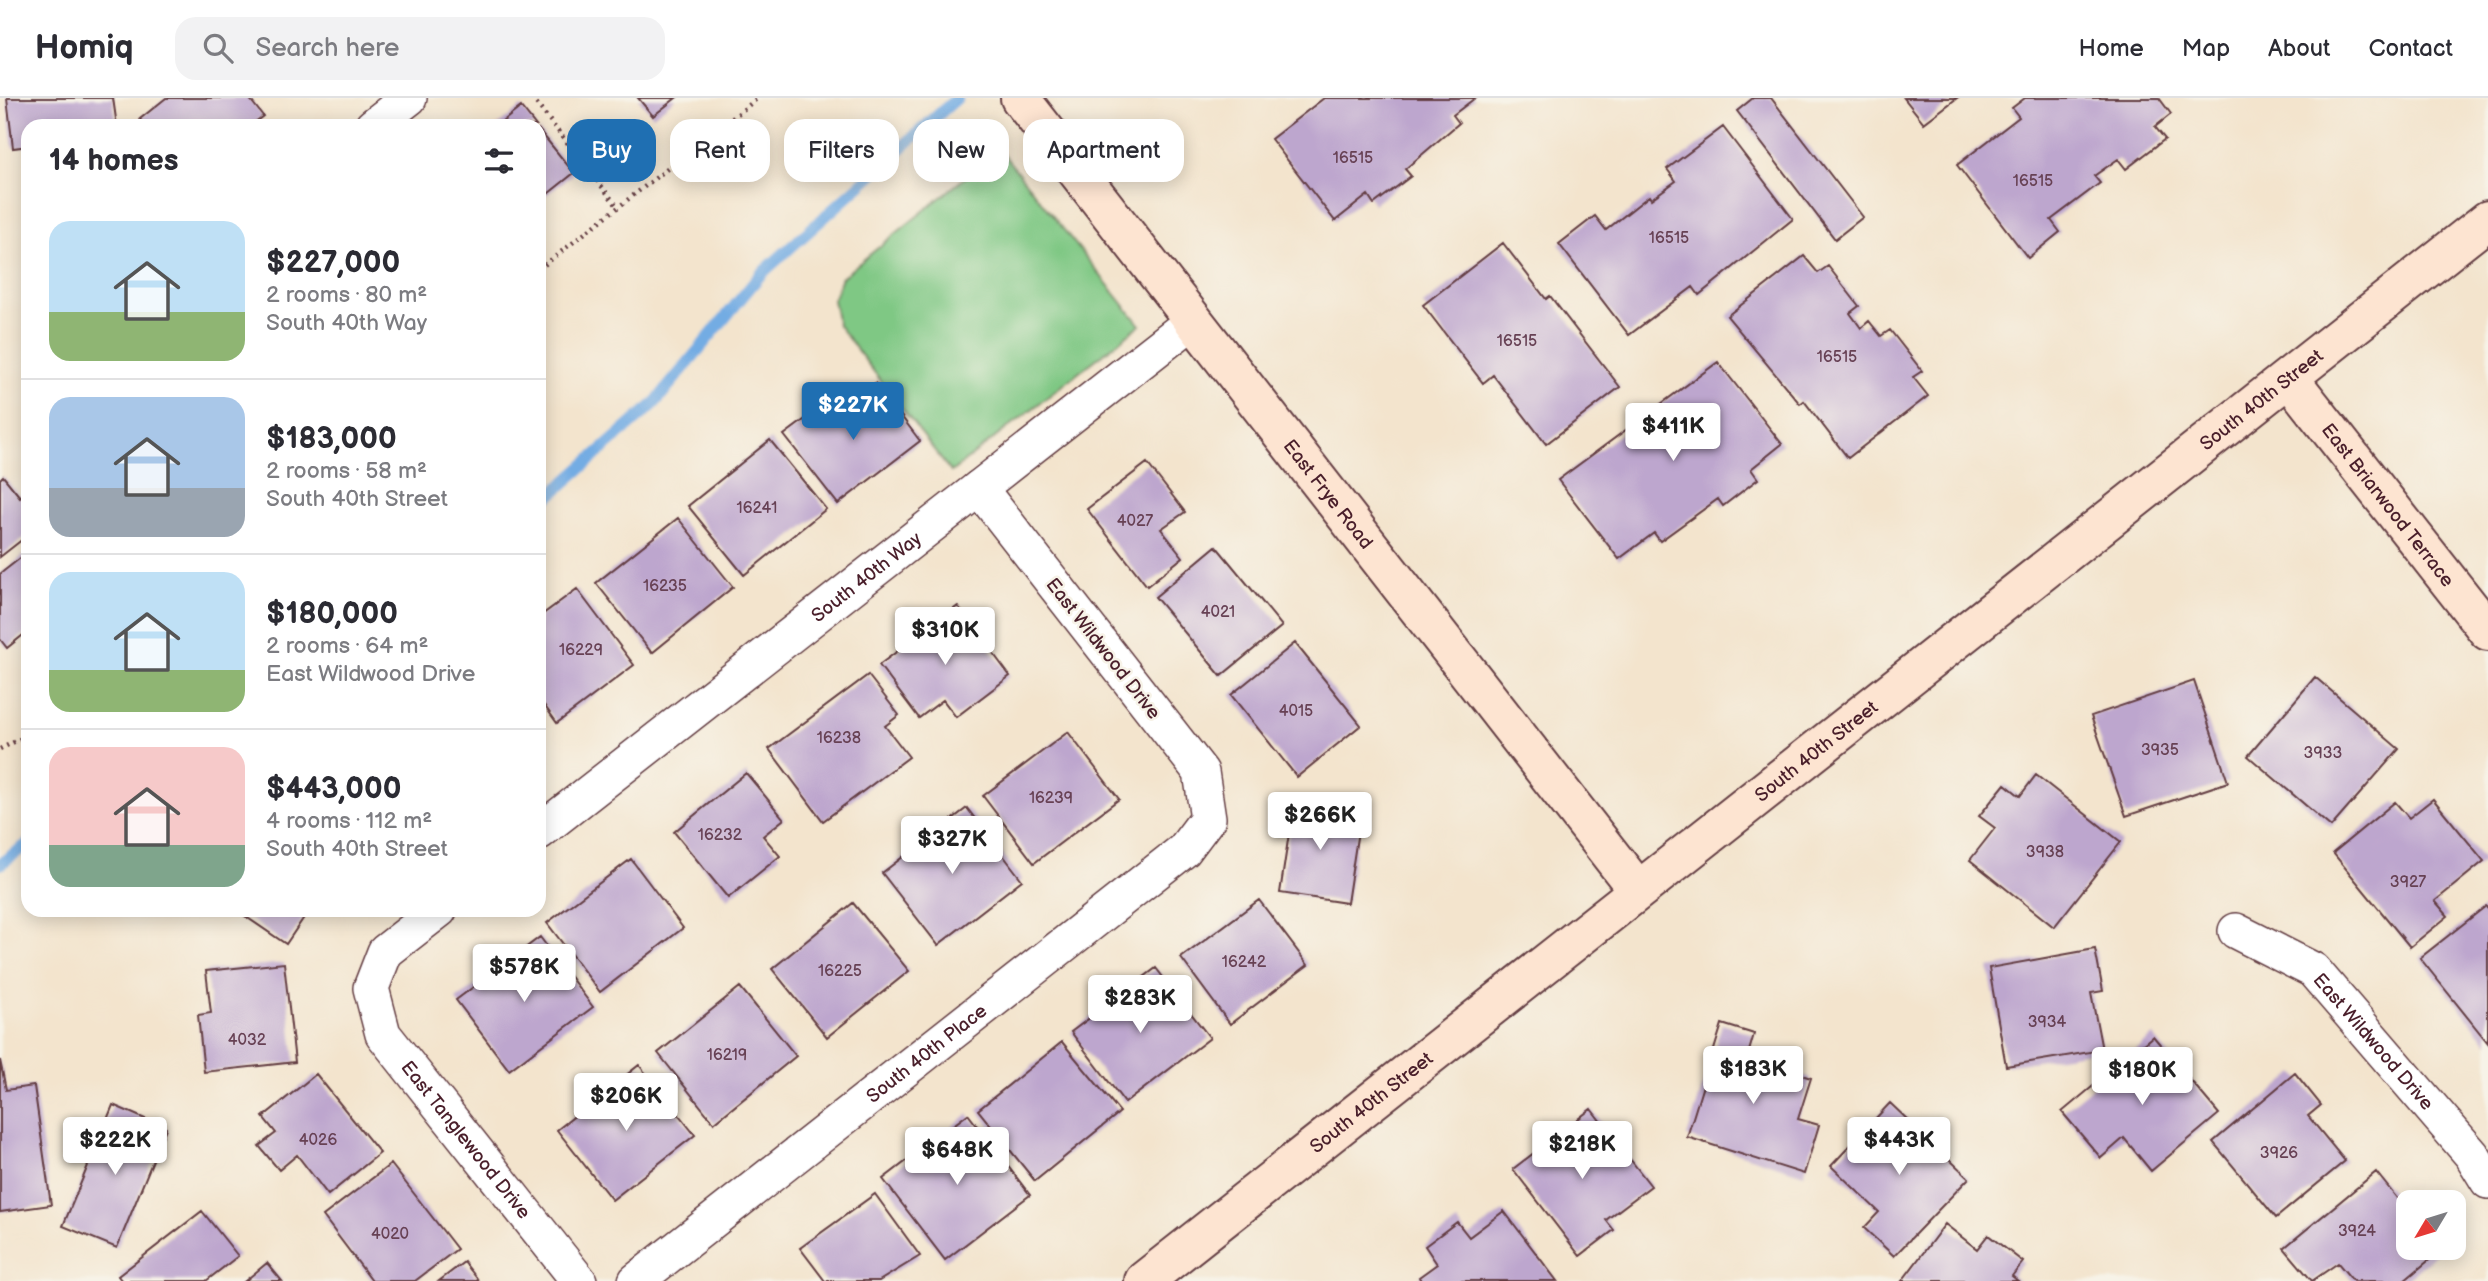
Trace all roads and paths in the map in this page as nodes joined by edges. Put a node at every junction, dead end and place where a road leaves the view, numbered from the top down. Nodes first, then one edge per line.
1 (409, 98) edge
2 (532, 98) edge
3 (758, 98) edge
4 (1024, 103) edge
5 (382, 119) edge
6 (618, 207) junction
7 (2488, 220) edge
8 (546, 264) edge
9 (1194, 320) junction
10 (2289, 378) junction
11 (979, 488) junction
12 (2488, 631) edge
13 (21, 738) edge
14 (0, 749) edge
15 (1208, 818) joint
16 (546, 827) edge
17 (1637, 889) junction
18 (430, 917) edge
19 (2236, 931) dead end
20 (2488, 1181) edge
21 (579, 1281) edge
22 (636, 1281) edge
23 (1143, 1281) edge

1 - 5 street
2 - 6 path
3 - 6 path
4 - 9 main road, East Frye Road
6 - 8 path
7 - 10 main road, South 40th Street
9 - 11 street, South 40th Way
9 - 17 main road, East Frye Road
10 - 12 main road, East Briarwood Terrace
10 - 17 main road, South 40th Street
11 - 15 street, East Wildwood Drive
11 - 16 street, South 40th Way
13 - 14 path
15 - 22 street, South 40th Place
17 - 23 main road, South 40th Street
18 - 21 street, East Tanglewood Drive
19 - 20 street, East Wildwood Drive

